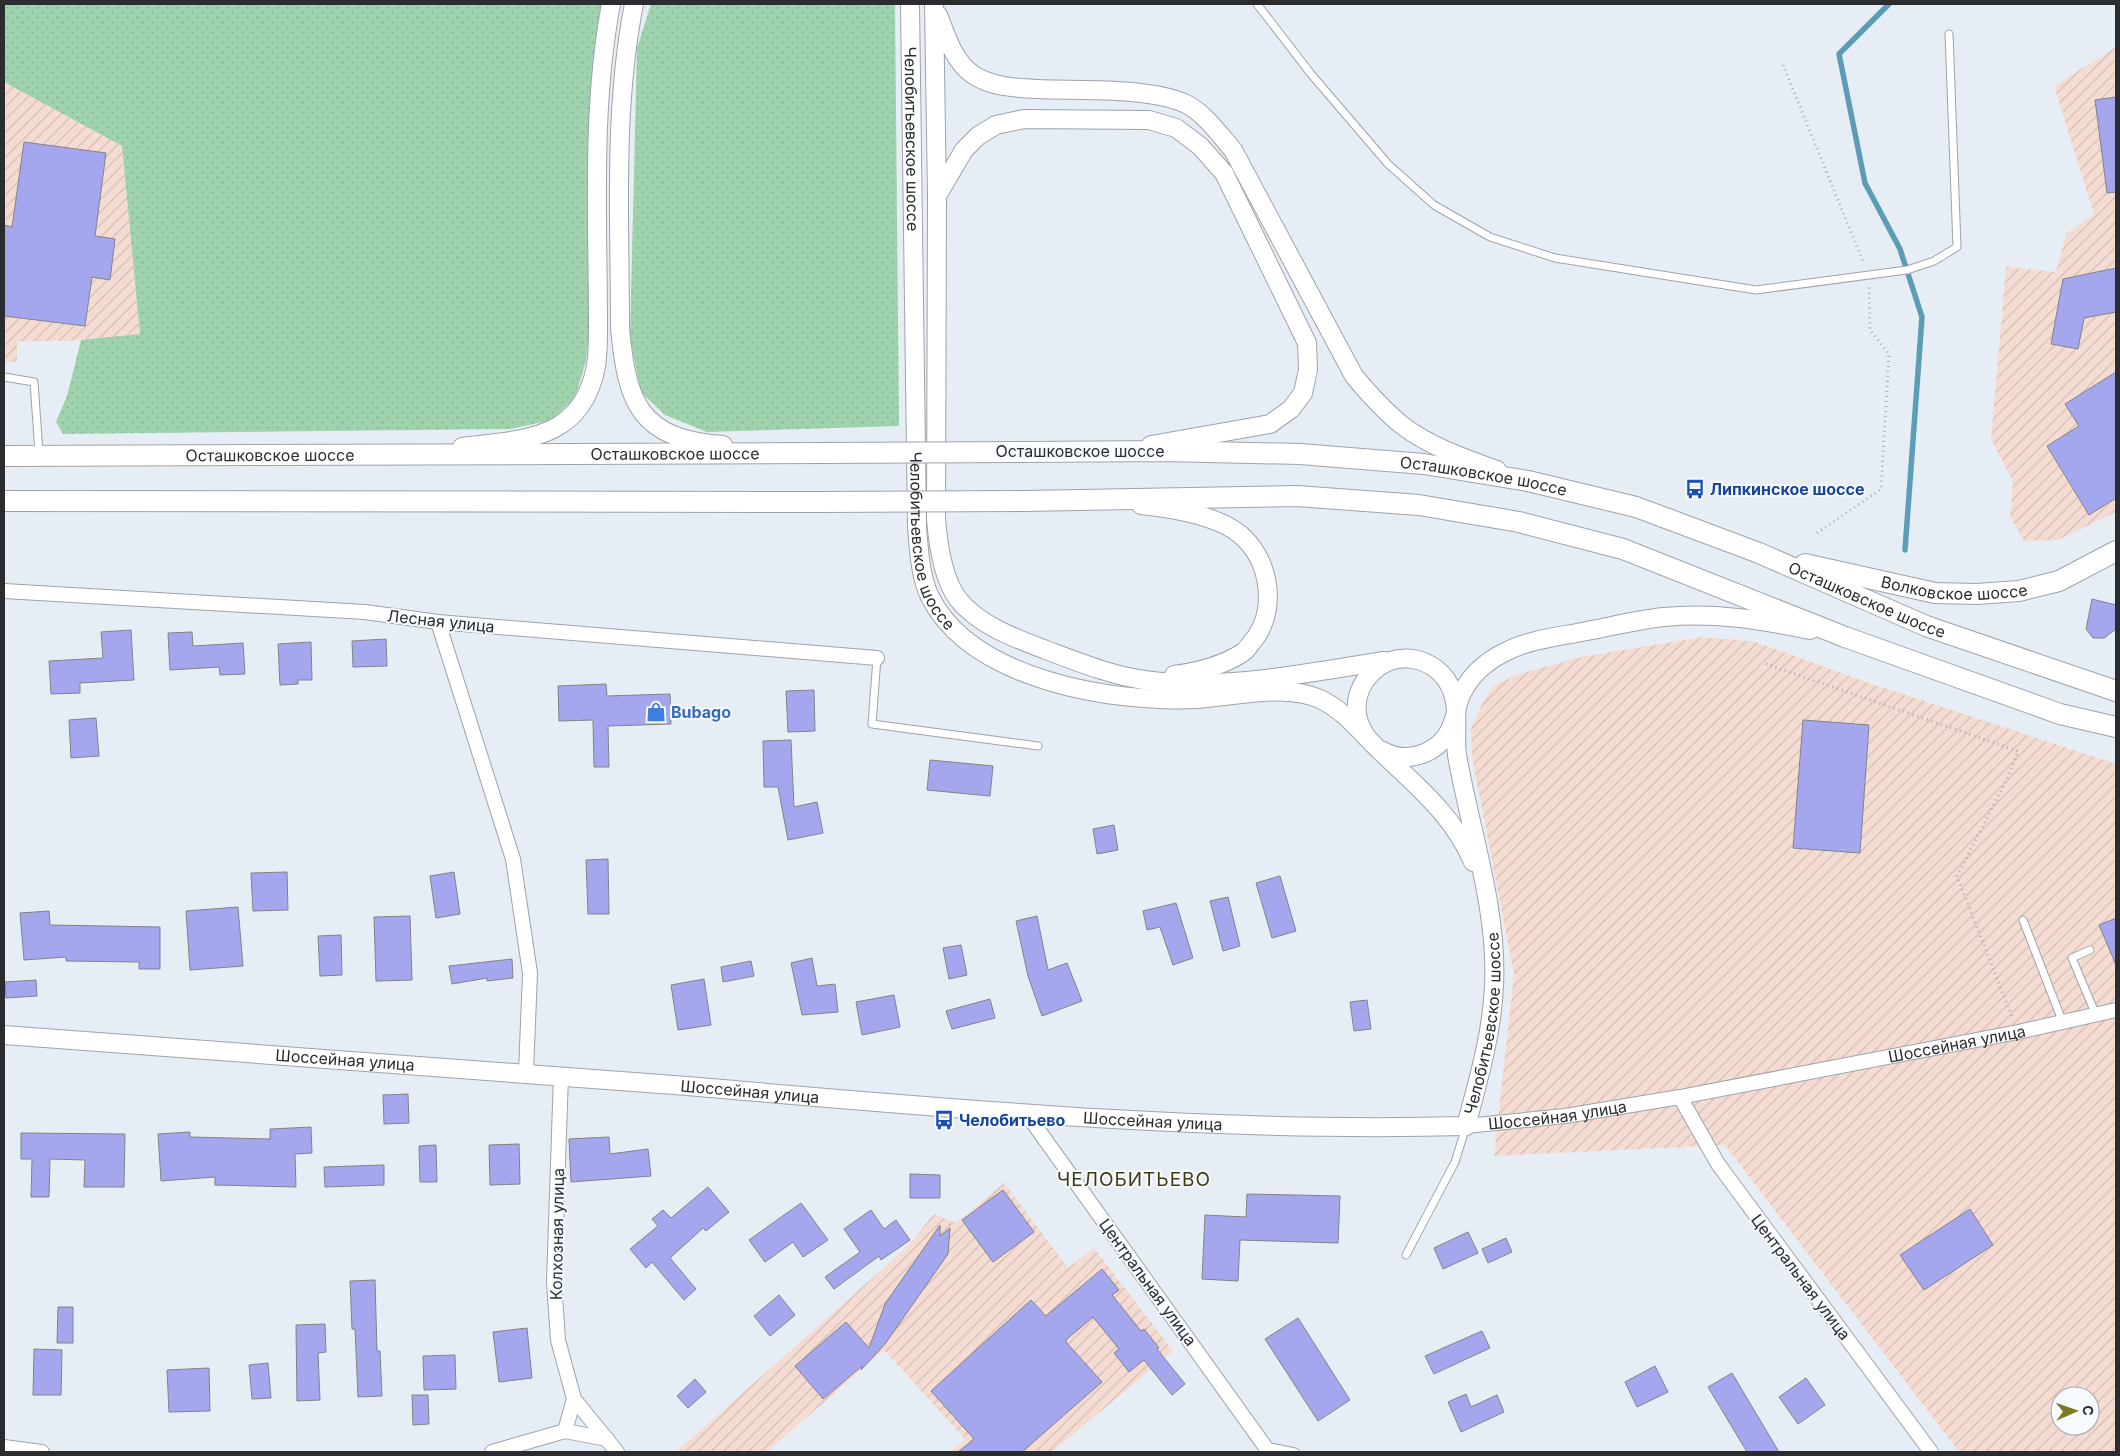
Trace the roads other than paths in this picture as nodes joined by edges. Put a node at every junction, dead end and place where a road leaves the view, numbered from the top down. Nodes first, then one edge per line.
1 (611, 4) edge
2 (634, 4) edge
3 (910, 4) edge
4 (1257, 4) edge
5 (934, 5) edge
6 (1949, 34) dead end
7 (937, 197) junction
8 (4, 377) edge
9 (1095, 451) junction
10 (821, 453) junction
11 (405, 454) junction
12 (4, 456) edge
13 (40, 456) junction
14 (1528, 481) junction
15 (1088, 500) junction
16 (4, 501) edge
17 (2116, 552) edge
18 (1759, 553) junction
19 (4, 591) edge
20 (438, 622) junction
21 (1845, 637) junction
22 (878, 658) joint
23 (1402, 658) junction
24 (1094, 668) junction
25 (2116, 692) edge
26 (1455, 712) junction
27 (2060, 714) junction
28 (2116, 727) edge
29 (2116, 733) edge
30 (1372, 743) junction
31 (1038, 746) dead end
32 (1490, 920) junction
33 (2023, 920) dead end
34 (2090, 950) dead end
35 (2116, 1010) edge
36 (2096, 1015) junction
37 (2063, 1023) junction
38 (4, 1035) edge
39 (526, 1073) junction
40 (561, 1075) junction
41 (1680, 1097) junction
42 (1026, 1113) junction
43 (1466, 1126) junction
44 (1406, 1255) dead end
45 (574, 1399) junction
46 (565, 1431) junction
47 (607, 1439) junction
48 (4, 1447) edge
49 (1268, 1449) edge
50 (42, 1452) edge
51 (492, 1452) edge
52 (617, 1452) edge
53 (1295, 1452) edge
54 (1931, 1452) edge

1 - 11 street
2 - 10 street
3 - 30 street, Челобитьевское шоссе
4 - 6 lane
5 - 7 street, Челобитьевское шоссе
5 - 14 street
7 - 9 street
7 - 24 street, Челобитьевское шоссе
8 - 13 lane
9 - 10 main road, Осташковское шоссе, bridge
9 - 14 main road, Осташковское шоссе
10 - 11 main road, Осташковское шоссе
11 - 13 main road, Осташковское шоссе
12 - 13 main road, Осташковское шоссе
14 - 18 main road, Осташковское шоссе
15 - 16 main road, bridge
15 - 21 main road
15 - 24 street
17 - 18 main road, Волковское шоссе
18 - 25 main road, Осташковское шоссе
19 - 20 street, Лесная улица
20 - 22 street, Лесная улица
20 - 39 street
21 - 26 street
21 - 27 main road
22 - 31 lane
23 - 24 street, Челобитьевское шоссе
23 - 26 street, Челобитьевское шоссе
23 - 30 street, Челобитьевское шоссе
26 - 30 street, Челобитьевское шоссе
26 - 32 street, Челобитьевское шоссе
27 - 28 main road
27 - 29 main road
30 - 32 street, Челобитьевское шоссе
32 - 43 street, Челобитьевское шоссе
33 - 37 lane
34 - 36 lane
35 - 36 street, Шоссейная улица
36 - 37 street, Шоссейная улица
37 - 41 street, Шоссейная улица
38 - 39 street, Шоссейная улица
39 - 40 street, Шоссейная улица
40 - 42 street, Шоссейная улица
40 - 45 street, Колхозная улица
41 - 43 street, Шоссейная улица
41 - 54 street, Центральная улица
42 - 43 street, Шоссейная улица
42 - 49 street, Центральная улица
43 - 44 lane
45 - 46 street
45 - 47 street, Колхозная улица
46 - 47 street
46 - 51 street
47 - 52 street, Колхозная улица
48 - 50 street
49 - 53 lane

